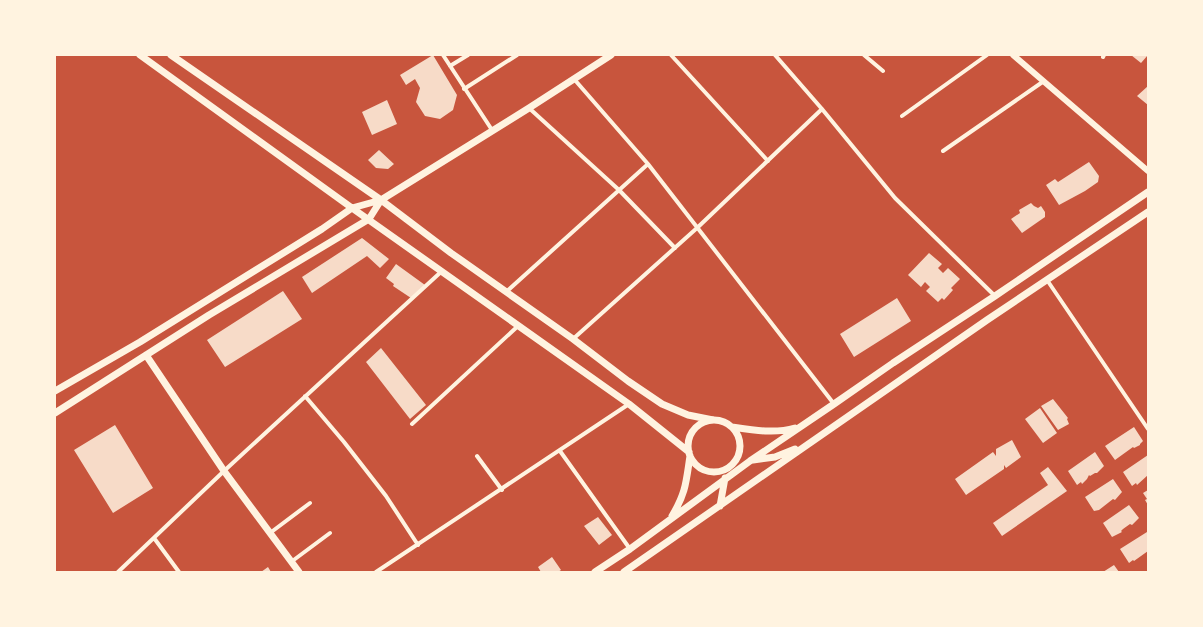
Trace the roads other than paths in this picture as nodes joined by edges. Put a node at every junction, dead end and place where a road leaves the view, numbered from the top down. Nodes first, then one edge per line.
1 (140, 55) edge
2 (171, 55) edge
3 (443, 55) edge
4 (468, 55) edge
5 (517, 55) edge
6 (611, 55) edge
7 (671, 55) edge
8 (775, 55) edge
9 (864, 55) edge
10 (987, 55) edge
11 (1013, 55) edge
12 (450, 66) junction
13 (883, 71) dead end
14 (574, 79) junction
15 (1044, 81) junction
16 (464, 89) junction
17 (529, 108) junction
18 (822, 109) junction
19 (902, 116) dead end
20 (492, 130) junction
21 (943, 151) dead end
22 (768, 161) junction
23 (648, 164) junction
24 (1148, 171) edge
25 (619, 190) junction
26 (1148, 192) edge
27 (381, 200) junction
28 (352, 208) junction
29 (1148, 212) edge
30 (369, 219) junction
31 (697, 228) junction
32 (675, 248) junction
33 (442, 271) junction
34 (1047, 280) junction
35 (506, 292) junction
36 (995, 296) junction
37 (519, 325) junction
38 (573, 339) junction
39 (146, 355) junction
40 (55, 391) edge
41 (305, 396) junction
42 (629, 404) junction
43 (834, 404) junction
44 (55, 413) edge
45 (713, 420) junction
46 (412, 424) dead end
47 (803, 425) junction
48 (732, 427) junction
49 (1148, 429) edge
50 (805, 445) junction
51 (560, 450) junction
52 (689, 454) junction
53 (477, 456) dead end
54 (750, 461) junction
55 (733, 463) junction
56 (725, 469) junction
57 (224, 470) junction
58 (724, 480) junction
59 (502, 490) junction
60 (310, 503) dead end
61 (720, 506) junction
62 (669, 520) junction
63 (270, 533) junction
64 (330, 533) dead end
65 (154, 538) junction
66 (418, 544) junction
67 (630, 549) junction
68 (291, 562) junction
69 (118, 572) edge
70 (179, 572) edge
71 (299, 572) edge
72 (376, 572) edge
73 (596, 572) edge
74 (624, 572) edge

1 - 28 main road
2 - 27 main road
3 - 12 street
4 - 12 street
5 - 16 street
6 - 14 main road
7 - 22 street
8 - 18 street
9 - 13 street
10 - 19 street
11 - 15 street
12 - 16 street
14 - 17 main road
14 - 23 street
15 - 21 street
15 - 24 street
16 - 20 street
17 - 20 main road
17 - 25 street
18 - 22 street
18 - 36 street
20 - 27 main road
22 - 31 street
23 - 25 street
23 - 31 street
25 - 32 street
25 - 35 street
26 - 36 main road
27 - 28 main road
27 - 30 main road
27 - 35 main road
28 - 30 main road
28 - 40 main road
29 - 34 main road
30 - 33 main road
30 - 39 main road
31 - 32 street
31 - 43 street
32 - 38 street
33 - 37 main road
33 - 41 street
34 - 49 street
34 - 50 main road
35 - 38 main road
36 - 43 main road
37 - 42 main road
37 - 46 street
38 - 45 main road
39 - 44 main road
39 - 57 main road
41 - 57 street
41 - 66 street
42 - 51 street
42 - 52 main road
43 - 47 main road
45 - 48 main road
45 - 52 main road
47 - 48 main road
47 - 54 main road
48 - 55 main road
50 - 54 main road
50 - 61 main road
51 - 59 street
51 - 67 street
52 - 56 main road
52 - 62 main road
53 - 59 street
54 - 55 main road
54 - 58 main road
55 - 56 main road
56 - 58 main road
57 - 63 main road
57 - 65 street
58 - 61 main road
58 - 62 main road
59 - 66 street
60 - 63 street
61 - 74 main road
62 - 67 main road
63 - 68 main road
64 - 68 street
65 - 69 street
65 - 70 street
66 - 72 street
67 - 73 main road
68 - 71 main road

